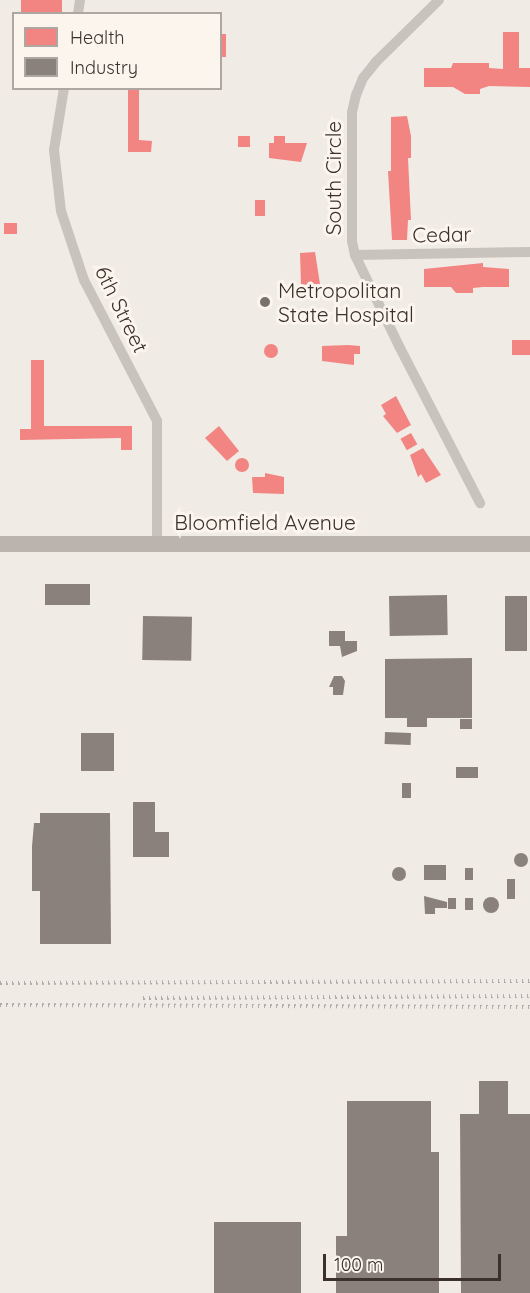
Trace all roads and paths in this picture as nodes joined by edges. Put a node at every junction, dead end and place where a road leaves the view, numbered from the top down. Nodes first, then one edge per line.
1 (439, 0) edge
2 (64, 90) edge
3 (530, 252) edge
4 (355, 255) junction
5 (480, 503) dead end
6 (0, 544) edge
7 (530, 544) edge
8 (157, 545) junction

1 - 4 street, South Circle
2 - 8 street, 6th Street
3 - 4 street, Cedar
4 - 5 street, South Circle
6 - 8 main road, Bloomfield Avenue
7 - 8 main road, Bloomfield Avenue

